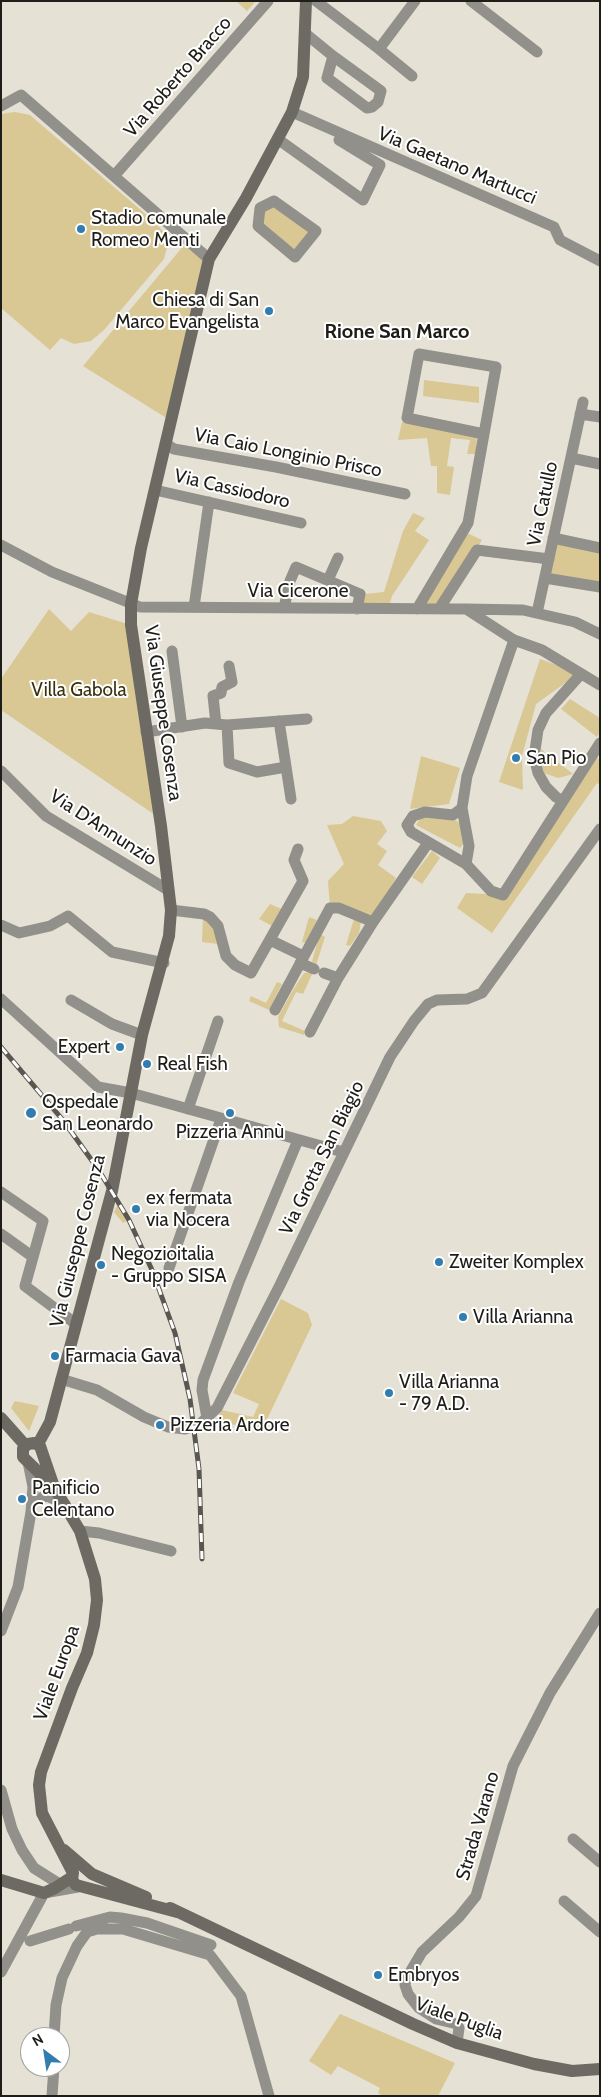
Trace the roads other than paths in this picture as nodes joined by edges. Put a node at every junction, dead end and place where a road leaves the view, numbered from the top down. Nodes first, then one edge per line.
1 (268, 1) edge
2 (306, 1) edge
3 (316, 1) edge
4 (415, 1) edge
5 (475, 2) edge
6 (306, 34) junction
7 (379, 49) junction
8 (537, 52) dead end
9 (333, 56) junction
10 (412, 76) dead end
11 (1, 106) edge
12 (292, 112) junction
13 (330, 135) dead end
14 (279, 140) junction
15 (114, 176) junction
16 (246, 198) junction
17 (260, 208) junction
18 (209, 259) junction
19 (600, 261) edge
20 (583, 402) dead end
21 (580, 414) junction
22 (600, 417) edge
23 (484, 434) junction
24 (166, 444) junction
25 (571, 458) junction
26 (600, 464) edge
27 (155, 490) junction
28 (404, 494) dead end
29 (210, 502) junction
30 (301, 523) dead end
31 (553, 538) junction
32 (1, 545) edge
33 (600, 548) edge
34 (338, 558) dead end
35 (549, 559) junction
36 (545, 578) junction
37 (328, 580) junction
38 (600, 587) edge
39 (131, 604) junction
40 (194, 607) junction
41 (284, 608) junction
42 (357, 609) junction
43 (417, 609) junction
44 (439, 609) junction
45 (466, 609) junction
46 (537, 614) junction
47 (600, 634) edge
48 (514, 640) junction
49 (172, 652) dead end
50 (229, 666) dead end
51 (581, 674) junction
52 (600, 685) edge
53 (308, 719) dead end
54 (279, 721) junction
55 (221, 725) junction
56 (182, 727) junction
57 (146, 732) junction
58 (598, 751) edge
59 (286, 766) junction
60 (1, 771) edge
61 (291, 799) dead end
62 (563, 801) junction
63 (462, 808) junction
64 (600, 829) edge
65 (428, 843) junction
66 (298, 849) dead end
67 (466, 864) junction
68 (168, 890) junction
69 (171, 910) junction
70 (373, 922) junction
71 (1, 925) edge
72 (270, 940) junction
73 (301, 960) junction
74 (164, 962) junction
75 (338, 978) junction
76 (1, 999) edge
77 (71, 1000) dead end
78 (275, 1010) dead end
79 (218, 1021) dead end
80 (310, 1032) dead end
81 (142, 1035) junction
82 (131, 1093) junction
83 (188, 1109) junction
84 (222, 1119) junction
85 (298, 1140) junction
86 (344, 1152) junction
87 (1, 1192) edge
88 (1, 1234) edge
89 (33, 1257) junction
90 (169, 1268) dead end
91 (76, 1324) junction
92 (61, 1379) junction
93 (1, 1418) edge
94 (207, 1418) junction
95 (33, 1454) junction
96 (32, 1503) junction
97 (65, 1504) junction
98 (80, 1531) junction
99 (171, 1551) dead end
100 (5, 1607) edge
101 (600, 1613) edge
102 (1, 1631) edge
103 (1, 1790) edge
104 (573, 1839) dead end
105 (59, 1845) junction
106 (600, 1862) edge
107 (88, 1871) junction
108 (1, 1880) edge
109 (77, 1881) junction
110 (61, 1885) junction
111 (44, 1893) junction
112 (564, 1901) dead end
113 (177, 1912) junction
114 (71, 1928) junction
115 (218, 1930) junction
116 (600, 1932) edge
117 (82, 1939) junction
118 (30, 1941) dead end
119 (16, 1946) junction
120 (210, 1950) junction
121 (1, 1951) edge
122 (1, 1972) edge
123 (55, 2027) edge
124 (457, 2043) junction
125 (600, 2069) edge
126 (53, 2077) edge
127 (52, 2096) edge
128 (269, 2096) edge

1 - 15 street, Via Roberto Bracco
2 - 6 main road, Via Giuseppe Cosenza
3 - 7 street
4 - 7 street
5 - 8 street
6 - 9 street
6 - 12 main road, Via Giuseppe Cosenza
7 - 10 street
9 - 9 street
11 - 15 street
12 - 14 main road, Via Giuseppe Cosenza
12 - 19 street, Via Gaetano Martucci
13 - 14 street
14 - 16 main road, Via Giuseppe Cosenza
15 - 18 street
16 - 17 street
16 - 18 main road, Via Giuseppe Cosenza
17 - 17 street
18 - 24 main road, Via Giuseppe Cosenza
20 - 21 street, Via Catullo
21 - 22 street
21 - 25 street, Via Catullo
23 - 23 street
23 - 43 street
24 - 27 main road, Via Giuseppe Cosenza
24 - 28 street, Via Caio Longinio Prisco
25 - 26 street
25 - 31 street, Via Catullo
27 - 29 street, Via Cassiodoro
27 - 39 main road, Via Giuseppe Cosenza
29 - 30 street, Via Cassiodoro
29 - 40 street
31 - 33 street
31 - 35 street, Via Catullo
32 - 39 street, Via Cicerone
34 - 37 street
35 - 36 street, Via Catullo
35 - 44 street
36 - 38 street
36 - 46 street, Via Catullo
37 - 41 street
37 - 42 street
39 - 40 street, Via Cicerone
39 - 57 main road, Via Giuseppe Cosenza
40 - 41 street, Via Cicerone
41 - 42 street, Via Cicerone
42 - 43 street, Via Cicerone
43 - 44 street, Via Cicerone
44 - 45 street, Via Cicerone
45 - 46 street, Via Cicerone
45 - 48 street
46 - 47 street, Via Cicerone
48 - 51 street
48 - 63 street
49 - 56 street
50 - 55 street
51 - 52 street
51 - 62 street
53 - 54 street
54 - 55 street
54 - 59 street
55 - 56 street
55 - 59 street
56 - 57 street
57 - 68 main road, Via Giuseppe Cosenza
58 - 62 street
59 - 61 street
60 - 68 street, Via D'Annunzio
62 - 67 street
63 - 65 street
63 - 67 street
64 - 86 street, Via Grotta San Biagio
65 - 67 street
65 - 70 street
66 - 72 street
68 - 69 main road, Via Giuseppe Cosenza
69 - 72 street
69 - 74 main road, Via Giuseppe Cosenza
70 - 73 street
70 - 75 street
71 - 74 street
72 - 73 street
73 - 75 street
73 - 78 street
74 - 81 main road, Via Giuseppe Cosenza
75 - 80 street
76 - 82 street
77 - 81 street
79 - 83 street
81 - 82 main road, Via Giuseppe Cosenza
82 - 83 street
82 - 91 main road, Via Giuseppe Cosenza
83 - 84 street
84 - 85 street
84 - 90 street
85 - 86 street
85 - 94 street
86 - 94 street, Via Grotta San Biagio
87 - 89 street
88 - 89 street
89 - 91 street
91 - 92 main road, Via Giuseppe Cosenza
92 - 94 street, Via Grotta San Biagio
92 - 95 main road, Via Giuseppe Cosenza
93 - 95 main road
95 - 96 street
95 - 97 main road, Viale Europa
96 - 97 street
96 - 100 street
97 - 98 main road, Viale Europa
98 - 99 street
98 - 105 main road, Viale Europa
100 - 102 street
101 - 124 street, Strada Varano
103 - 110 street
104 - 106 street
105 - 107 main road, Viale Puglia
105 - 109 main road
107 - 109 main road
107 - 109 main road
107 - 113 main road, Viale Puglia
108 - 111 main road
109 - 110 main road
109 - 111 street
109 - 113 main road, Viale Puglia
110 - 111 main road
111 - 119 street
112 - 116 street
113 - 115 main road, Viale Puglia
114 - 117 street
114 - 118 street
114 - 120 street
115 - 120 street
115 - 124 main road, Viale Puglia
117 - 120 street
117 - 123 street
119 - 121 street
119 - 122 street
120 - 128 street
124 - 125 main road, Viale Puglia
126 - 127 street

